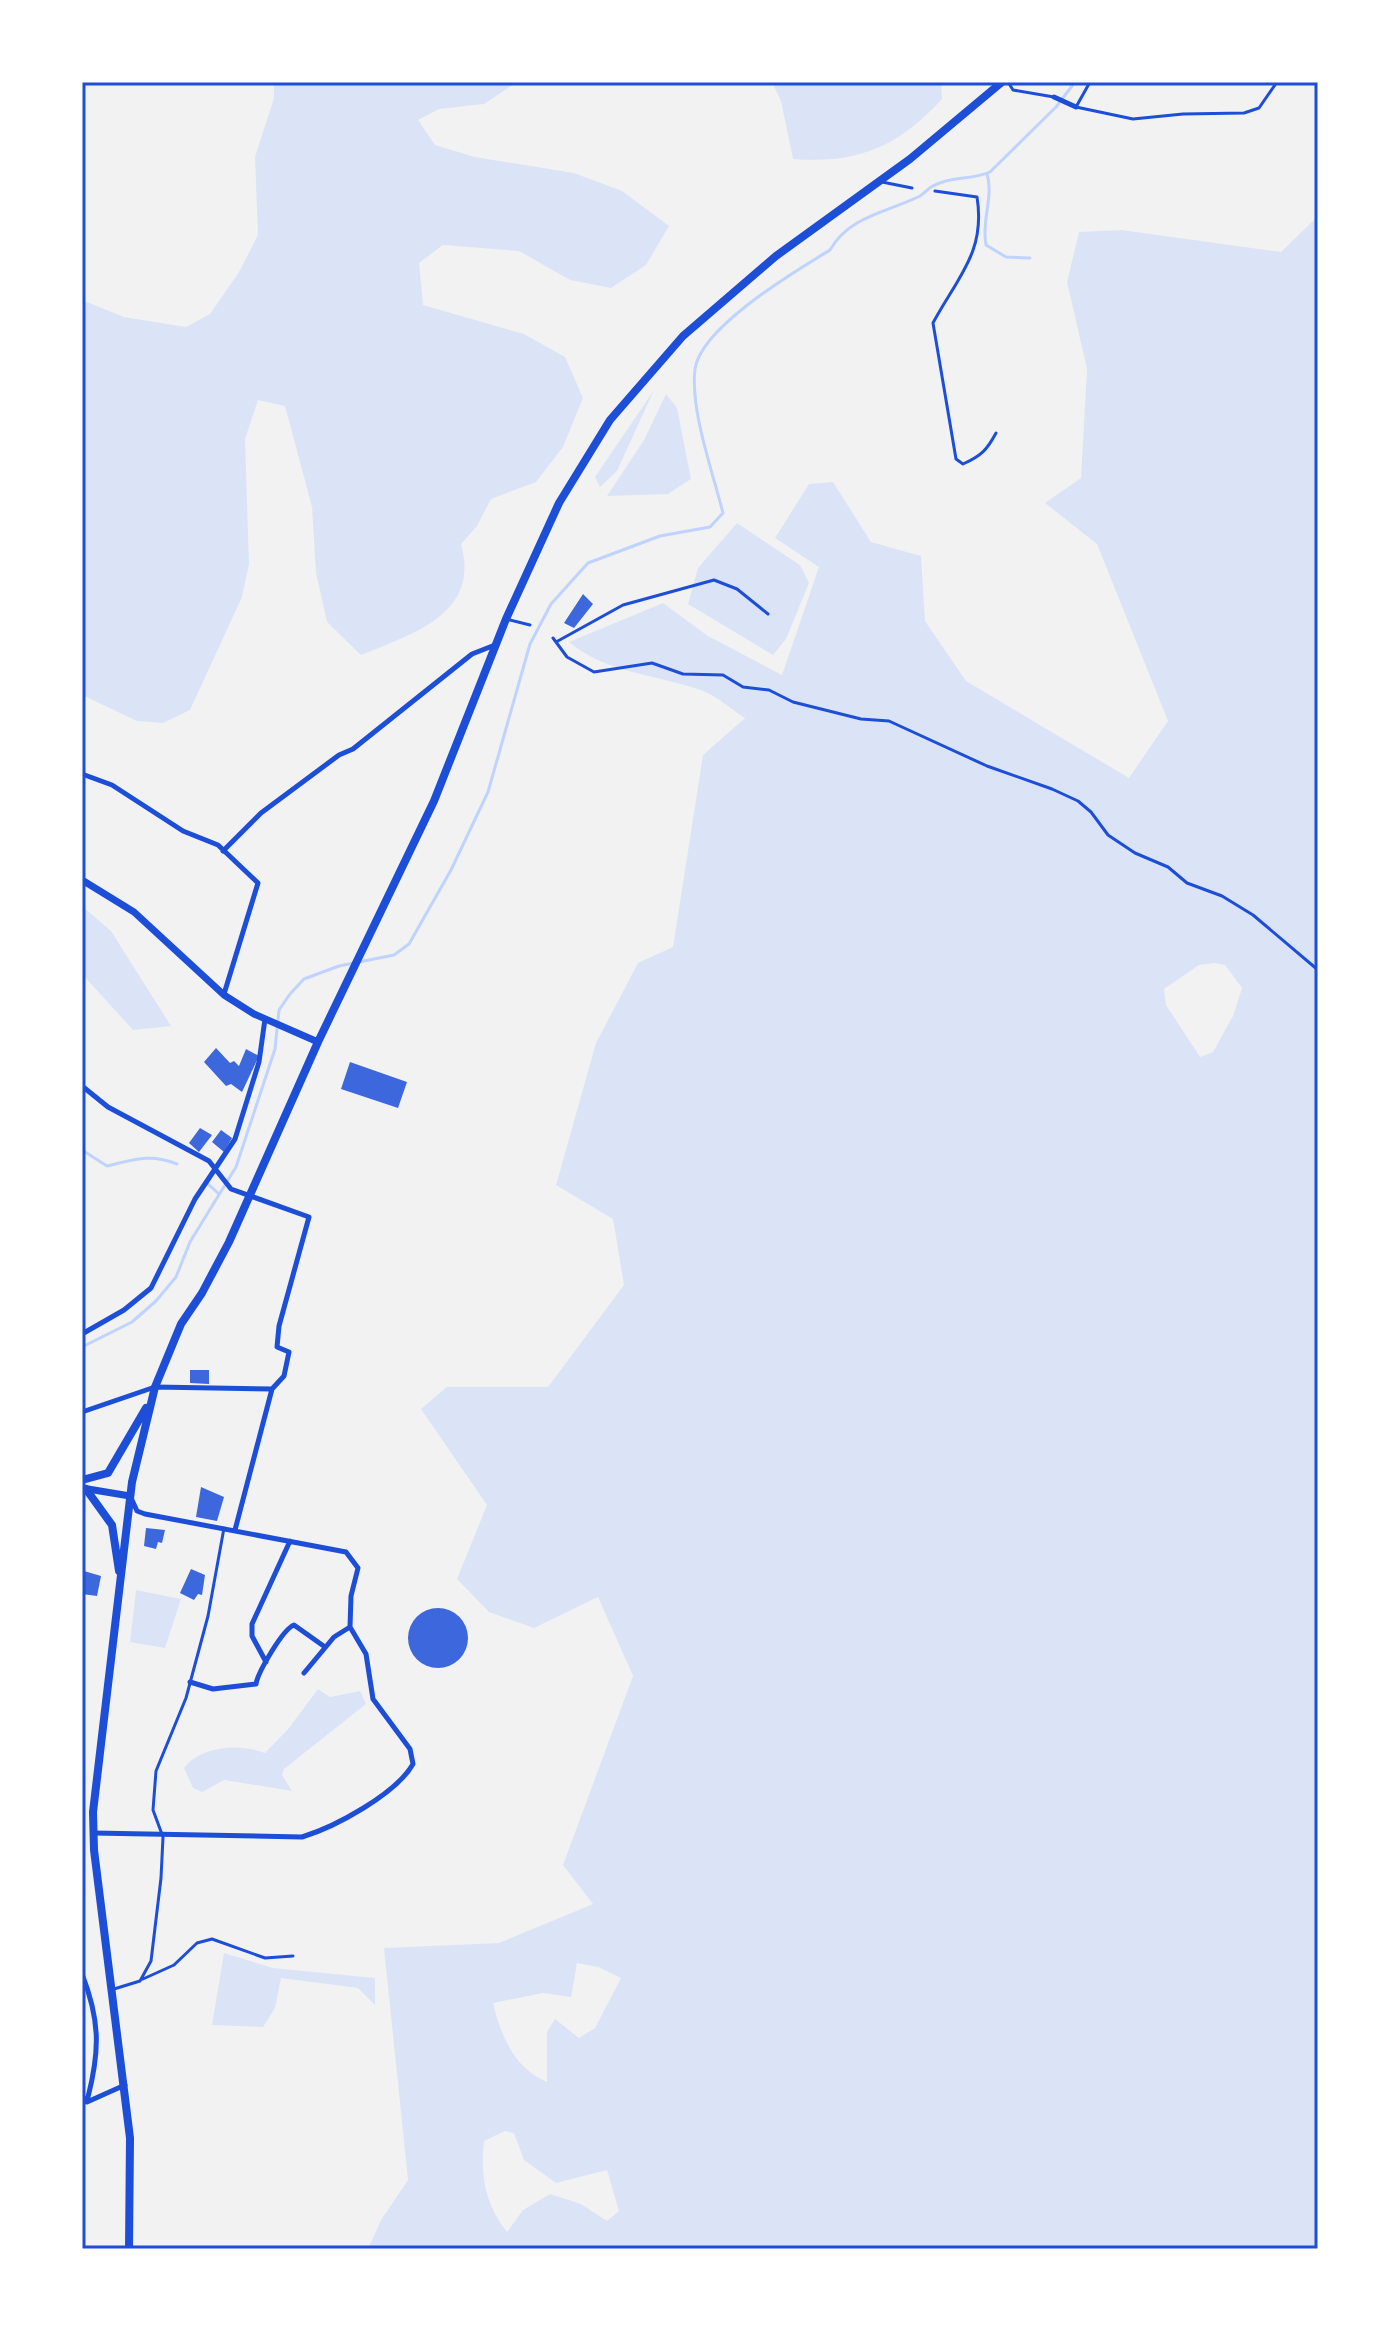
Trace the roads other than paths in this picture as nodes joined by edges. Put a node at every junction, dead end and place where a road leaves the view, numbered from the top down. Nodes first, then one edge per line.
1 (1002, 82) edge
2 (1008, 82) edge
3 (1090, 82) edge
4 (1277, 82) edge
5 (1054, 97) joint
6 (1076, 107) junction
7 (879, 182) junction
8 (912, 188) dead end
9 (935, 191) dead end
10 (996, 433) dead end
11 (768, 614) dead end
12 (506, 619) junction
13 (530, 625) dead end
14 (495, 645) junction
15 (82, 774) edge
16 (223, 851) junction
17 (82, 880) edge
18 (1318, 970) edge
19 (224, 995) junction
20 (268, 1020) junction
21 (318, 1042) junction
22 (82, 1086) edge
23 (217, 1170) junction
24 (251, 1195) junction
25 (82, 1334) edge
26 (155, 1387) junction
27 (272, 1389) junction
28 (151, 1401) junction
29 (82, 1412) edge
30 (83, 1485) edge
31 (130, 1496) junction
32 (224, 1528) junction
33 (235, 1530) junction
34 (290, 1541) junction
35 (120, 1582) junction
36 (350, 1627) junction
37 (325, 1647) junction
38 (266, 1662) junction
39 (304, 1673) dead end
40 (190, 1682) junction
41 (82, 1812) edge
42 (93, 1812) junction
43 (93, 1833) junction
44 (163, 1837) junction
45 (293, 1956) dead end
46 (82, 1974) edge
47 (140, 1981) junction
48 (110, 1990) junction
49 (125, 2085) junction
50 (82, 2103) edge
51 (129, 2249) edge

1 - 7 main road
2 - 5 lane
3 - 6 lane
4 - 6 lane
5 - 6 street
7 - 8 lane
7 - 12 main road
9 - 10 lane
11 - 18 lane
12 - 13 lane
12 - 14 main road
14 - 16 street
14 - 21 main road
15 - 16 street
16 - 19 street
17 - 19 street
19 - 20 street
20 - 21 street
20 - 23 street
21 - 24 main road
22 - 23 street
23 - 24 street
23 - 25 street
24 - 26 main road
24 - 27 street
26 - 27 street
26 - 28 main road
26 - 29 street
27 - 33 street
28 - 30 main road
28 - 31 main road
30 - 31 street
30 - 35 main road
31 - 32 street
31 - 35 main road
32 - 33 street
32 - 40 lane
33 - 34 street
34 - 36 street
34 - 38 street
35 - 42 main road
36 - 37 street
36 - 44 street
37 - 38 street
37 - 39 street
38 - 40 street
40 - 44 lane
41 - 42 street
42 - 43 main road
43 - 44 street
43 - 48 main road
44 - 47 lane
45 - 47 lane
46 - 50 street
47 - 48 lane
48 - 49 main road
49 - 50 street
49 - 51 main road

